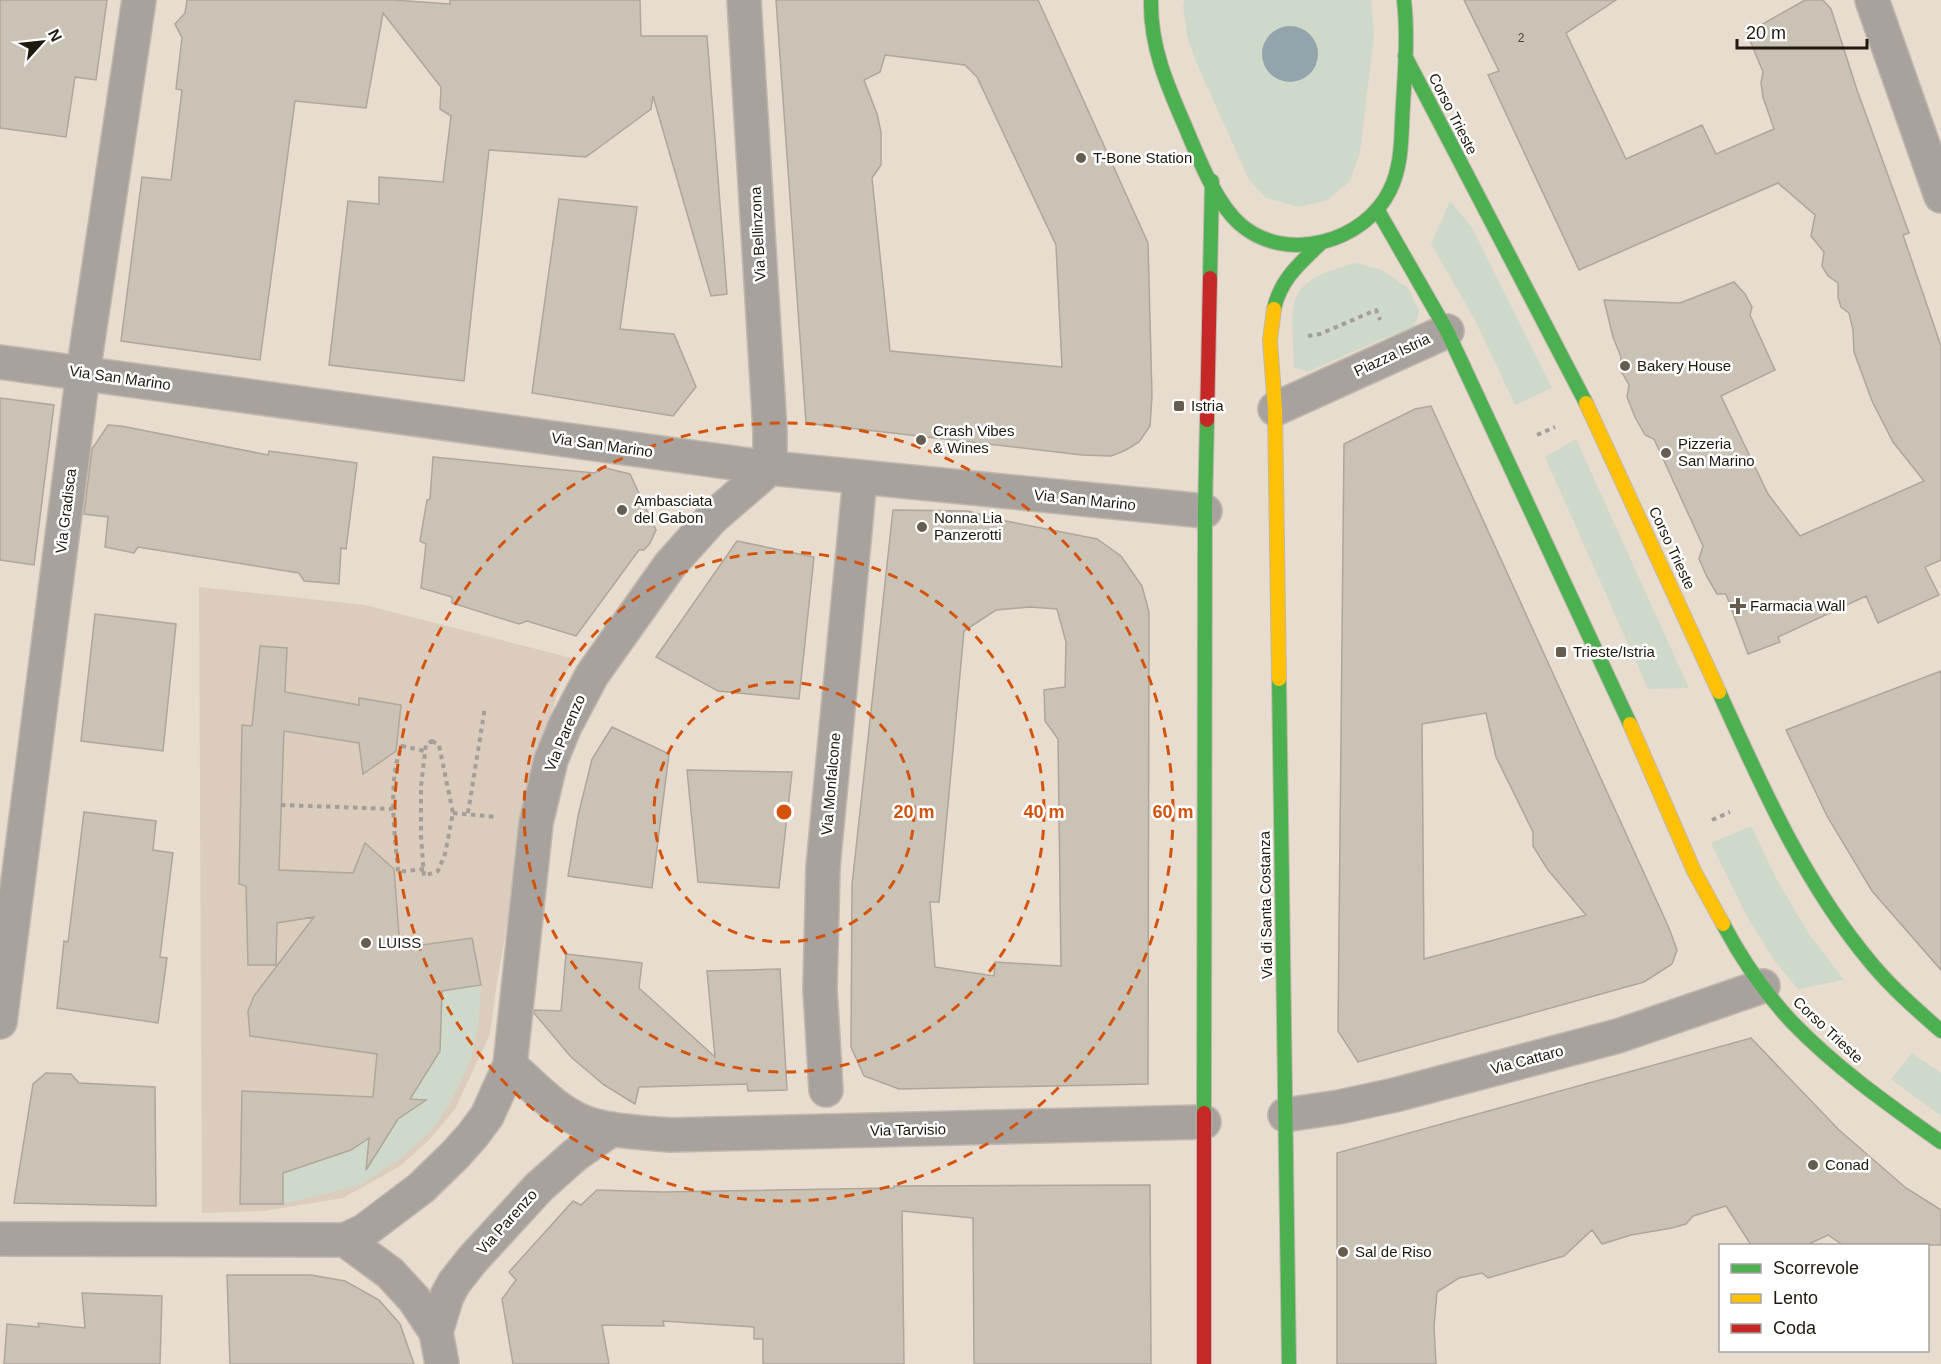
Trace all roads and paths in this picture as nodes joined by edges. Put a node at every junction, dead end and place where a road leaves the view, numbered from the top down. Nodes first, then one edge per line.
1 (139, 0) edge
2 (744, 0) edge
3 (1136, 0) edge
4 (1151, 0) edge
5 (1404, 0) edge
6 (1872, 0) edge
7 (1150, 16) junction
8 (1405, 56) junction
9 (1212, 181) junction
10 (1941, 196) edge
11 (1377, 209) junction
12 (1321, 243) junction
13 (1376, 310) dead end
14 (1446, 330) junction
15 (1304, 337) dead end
16 (0, 362) edge
17 (83, 373) junction
18 (1275, 409) junction
19 (1560, 424) dead end
20 (1533, 436) dead end
21 (770, 468) junction
22 (860, 478) junction
23 (1205, 511) junction
24 (484, 706) dead end
25 (425, 751) junction
26 (281, 805) dead end
27 (1739, 808) dead end
28 (393, 809) junction
29 (453, 813) junction
30 (1710, 821) dead end
31 (424, 869) junction
32 (1763, 986) junction
33 (0, 1022) edge
34 (1941, 1030) edge
35 (510, 1065) junction
36 (826, 1090) dead end
37 (1286, 1115) junction
38 (1204, 1122) junction
39 (612, 1129) junction
40 (1941, 1142) edge
41 (0, 1239) edge
42 (345, 1240) junction
43 (436, 1332) junction
44 (442, 1364) edge
45 (1204, 1364) edge
46 (1289, 1364) edge

1 - 17 street, Via Gradisca
2 - 21 street, Via Bellinzona
3 - 7 street
4 - 7 street
5 - 8 street
6 - 10 street
7 - 9 street
8 - 11 street
8 - 34 street, Corso Trieste
9 - 12 street
9 - 23 street
11 - 12 street
11 - 14 street, Piazza Istria
12 - 18 street
13 - 15 path
14 - 18 street, Piazza Istria
14 - 32 street, Corso Trieste
16 - 17 street, Via San Marino
17 - 21 street, Via San Marino
17 - 33 street, Via Gradisca
18 - 37 street, Via di Santa Costanza
19 - 20 path
21 - 22 street, Via San Marino
21 - 35 street, Via Parenzo
22 - 23 street, Via San Marino
22 - 36 street, Via Monfalcone
23 - 38 street
24 - 29 path
25 - 28 path
25 - 29 path
25 - 31 path
26 - 28 path
27 - 30 path
28 - 31 path
29 - 31 path
32 - 37 street, Via Cattaro
32 - 40 street, Corso Trieste
35 - 39 street
35 - 42 street, Via Parenzo
37 - 46 street, Via di Santa Costanza
38 - 39 street, Via Tarvisio
38 - 45 street
39 - 43 street, Via Parenzo
41 - 42 street, Via Parenzo
42 - 43 street
43 - 44 street

